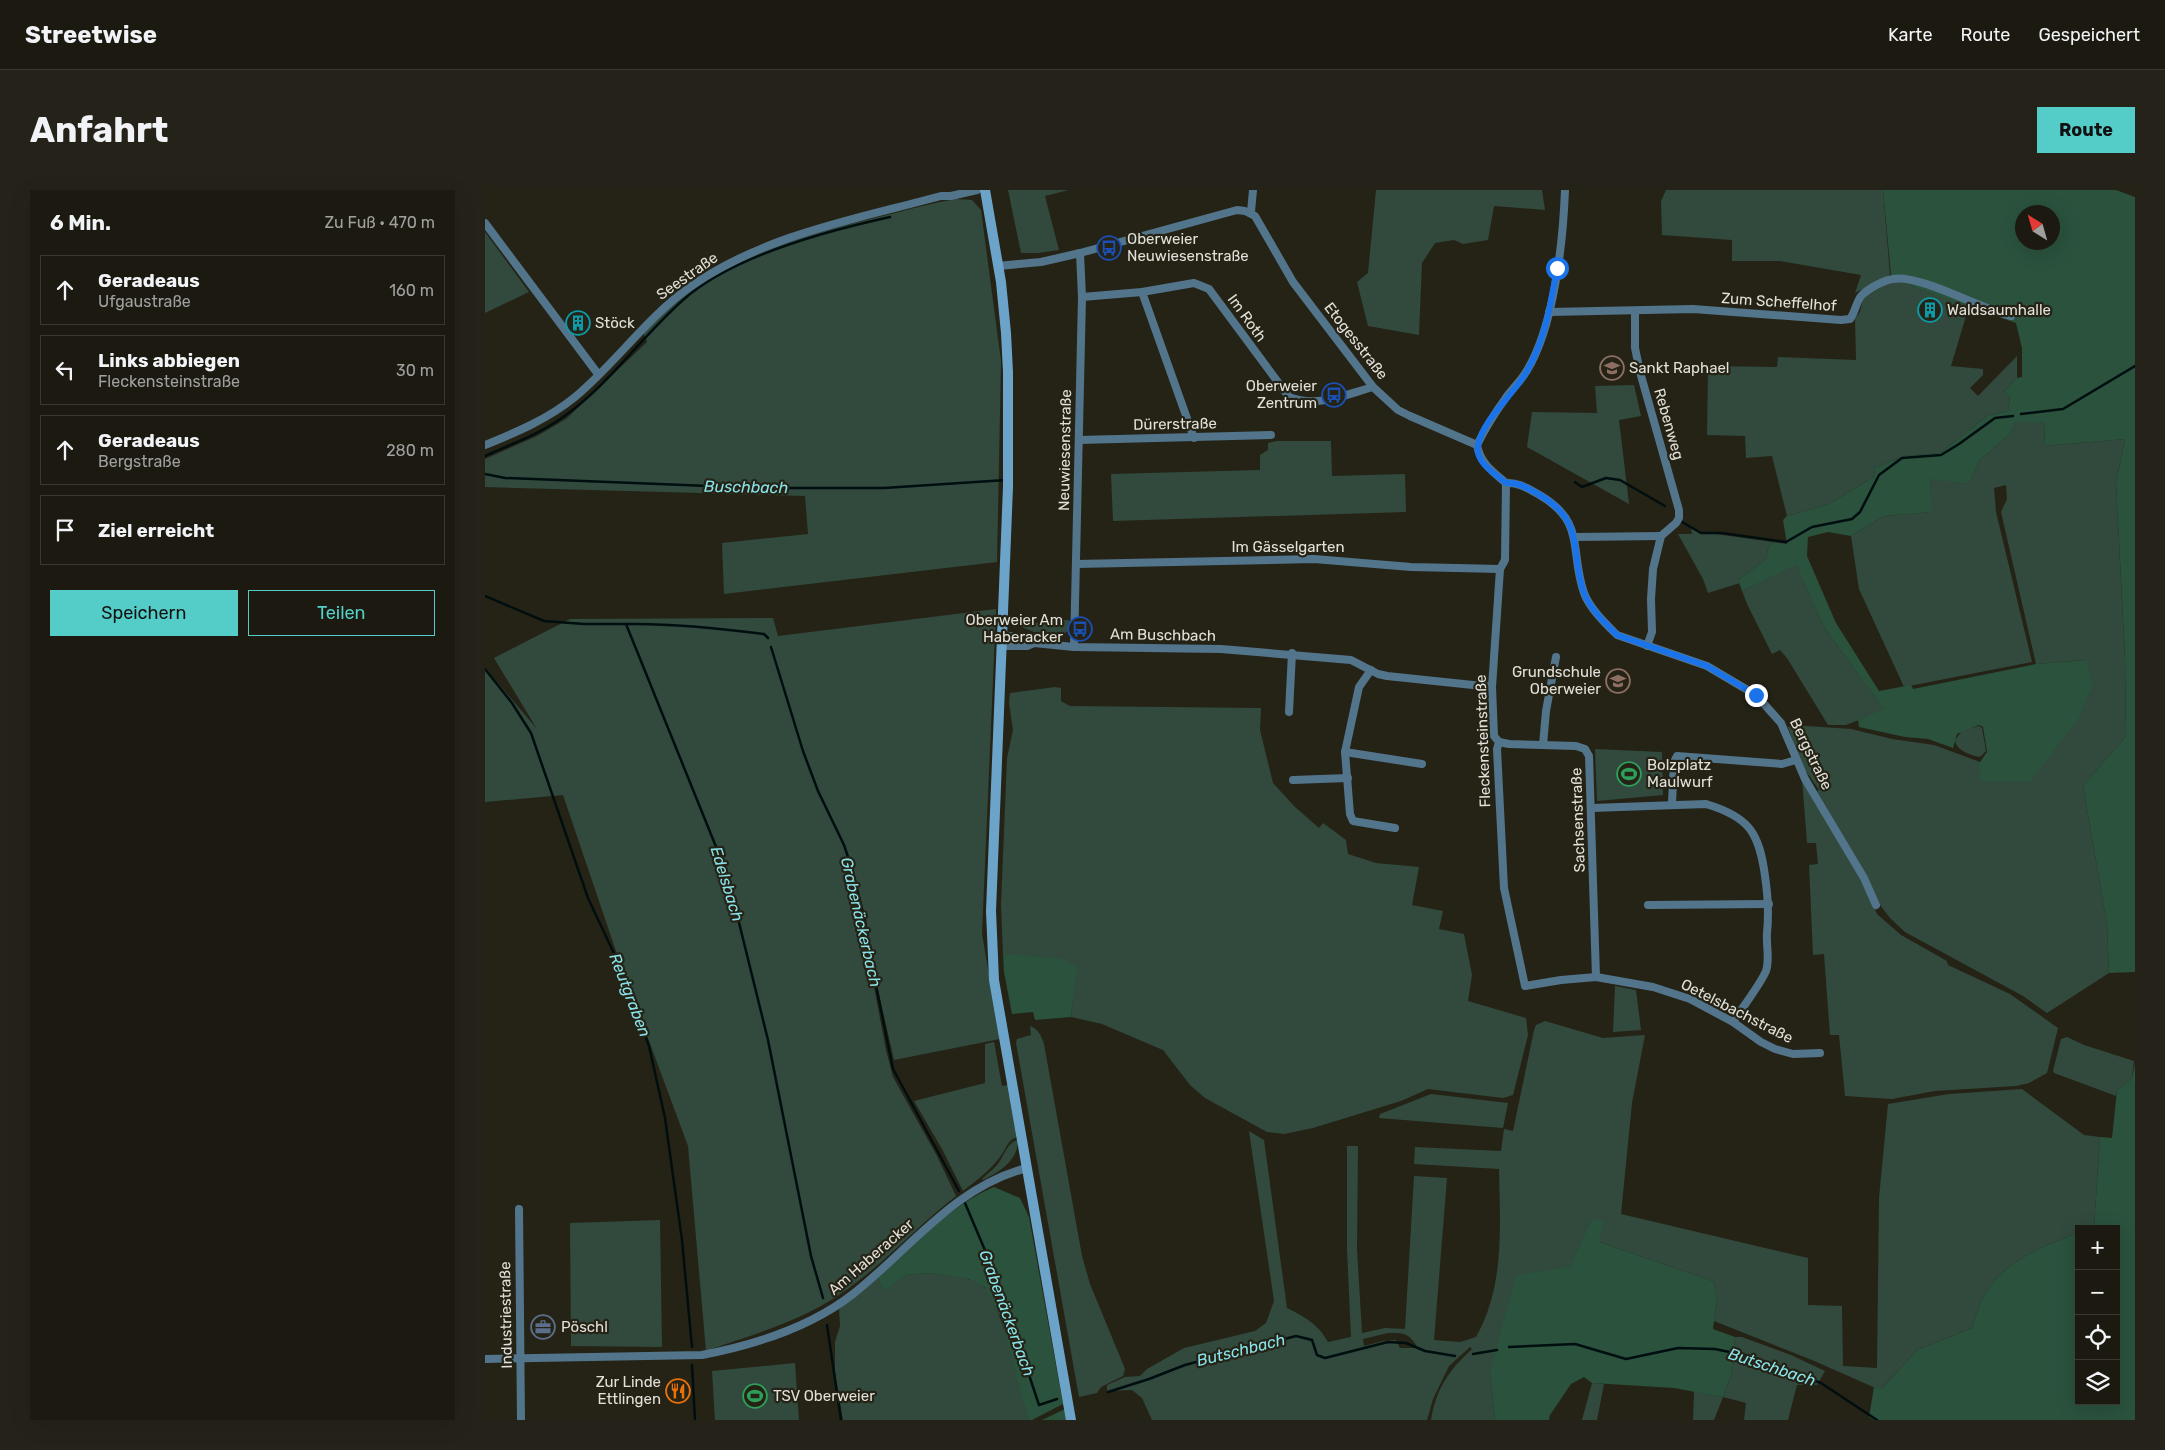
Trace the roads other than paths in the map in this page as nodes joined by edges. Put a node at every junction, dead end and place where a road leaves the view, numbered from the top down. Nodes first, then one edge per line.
1 (950, 190) edge
2 (977, 190) edge
3 (985, 190) edge
4 (1253, 190) edge
5 (1565, 190) edge
6 (941, 196) junction
7 (1251, 212) junction
8 (485, 223) edge
9 (1080, 253) junction
10 (998, 266) junction
11 (1142, 292) junction
12 (1082, 297) junction
13 (1635, 311) junction
14 (1549, 312) junction
15 (2011, 316) dead end
16 (597, 374) junction
17 (1373, 387) junction
18 (1271, 435) dead end
19 (1194, 438) junction
20 (1079, 440) junction
21 (485, 445) edge
22 (1477, 445) junction
23 (1506, 483) junction
24 (1661, 536) junction
25 (1575, 537) junction
26 (1076, 564) junction
27 (1500, 569) junction
28 (1002, 635) junction
29 (1034, 643) junction
30 (1001, 646) junction
31 (1647, 646) junction
32 (1074, 647) junction
33 (1292, 654) junction
34 (1557, 657) dead end
35 (1371, 670) junction
36 (1492, 687) junction
37 (1289, 712) dead end
38 (1499, 742) junction
39 (1543, 745) junction
40 (1345, 752) junction
41 (1796, 760) junction
42 (1422, 764) dead end
43 (1348, 778) junction
44 (1293, 780) dead end
45 (1672, 803) junction
46 (1592, 808) junction
47 (1395, 828) dead end
48 (1769, 904) junction
49 (1649, 905) dead end
50 (1876, 905) dead end
51 (1596, 977) junction
52 (1525, 986) joint
53 (1733, 1022) junction
54 (1820, 1053) dead end
55 (1027, 1168) junction
56 (519, 1209) dead end
57 (485, 1359) edge
58 (520, 1359) junction
59 (521, 1420) edge
60 (1071, 1420) edge

1 - 6 street, Seestraße
2 - 6 street, Seestraße
3 - 10 main road
4 - 7 street
5 - 14 street
6 - 16 street, Seestraße
7 - 9 street
7 - 17 street, Etogesstraße
8 - 16 street
9 - 10 street
9 - 12 street, Neuwiesenstraße
10 - 28 main road
11 - 12 street, Im Roth
11 - 17 street, Im Roth
11 - 19 street
12 - 20 street, Neuwiesenstraße
13 - 14 street, Zum Scheffelhof
13 - 15 street, Zum Scheffelhof
13 - 24 street, Rebenweg
14 - 22 street
16 - 21 street, Seestraße
17 - 22 street, Etogesstraße
18 - 19 street, Dürerstraße
19 - 20 street, Dürerstraße
20 - 26 street, Neuwiesenstraße
22 - 23 street
23 - 25 street, Bergstraße
23 - 27 street, Fleckensteinstraße
24 - 25 street
24 - 31 street
25 - 31 street, Bergstraße
26 - 27 street, Im Gässelgarten
26 - 32 street, Neuwiesenstraße
27 - 36 street, Fleckensteinstraße
28 - 29 street, Am Buschbach
28 - 30 main road
29 - 30 street, Am Buschbach
29 - 32 street, Am Buschbach
30 - 55 main road
31 - 41 street, Bergstraße
32 - 33 street, Am Buschbach
33 - 35 street, Am Buschbach
33 - 37 street
34 - 39 street
35 - 36 street, Am Buschbach
35 - 40 street
36 - 38 street, Fleckensteinstraße
38 - 39 street, Sachsenstraße
38 - 52 street, Fleckensteinstraße
39 - 46 street, Sachsenstraße
40 - 42 street
40 - 43 street
41 - 45 street
41 - 50 street, Bergstraße
43 - 44 street
43 - 47 street
45 - 46 street
45 - 48 street
46 - 51 street, Sachsenstraße
48 - 49 street
48 - 53 street
51 - 52 street, Oetelsbachstraße
51 - 53 street, Oetelsbachstraße
53 - 54 street, Oetelsbachstraße
55 - 58 street, Am Haberacker
55 - 60 main road
56 - 58 street, Industriestraße
57 - 58 street, Am Haberacker
58 - 59 street, Industriestraße

